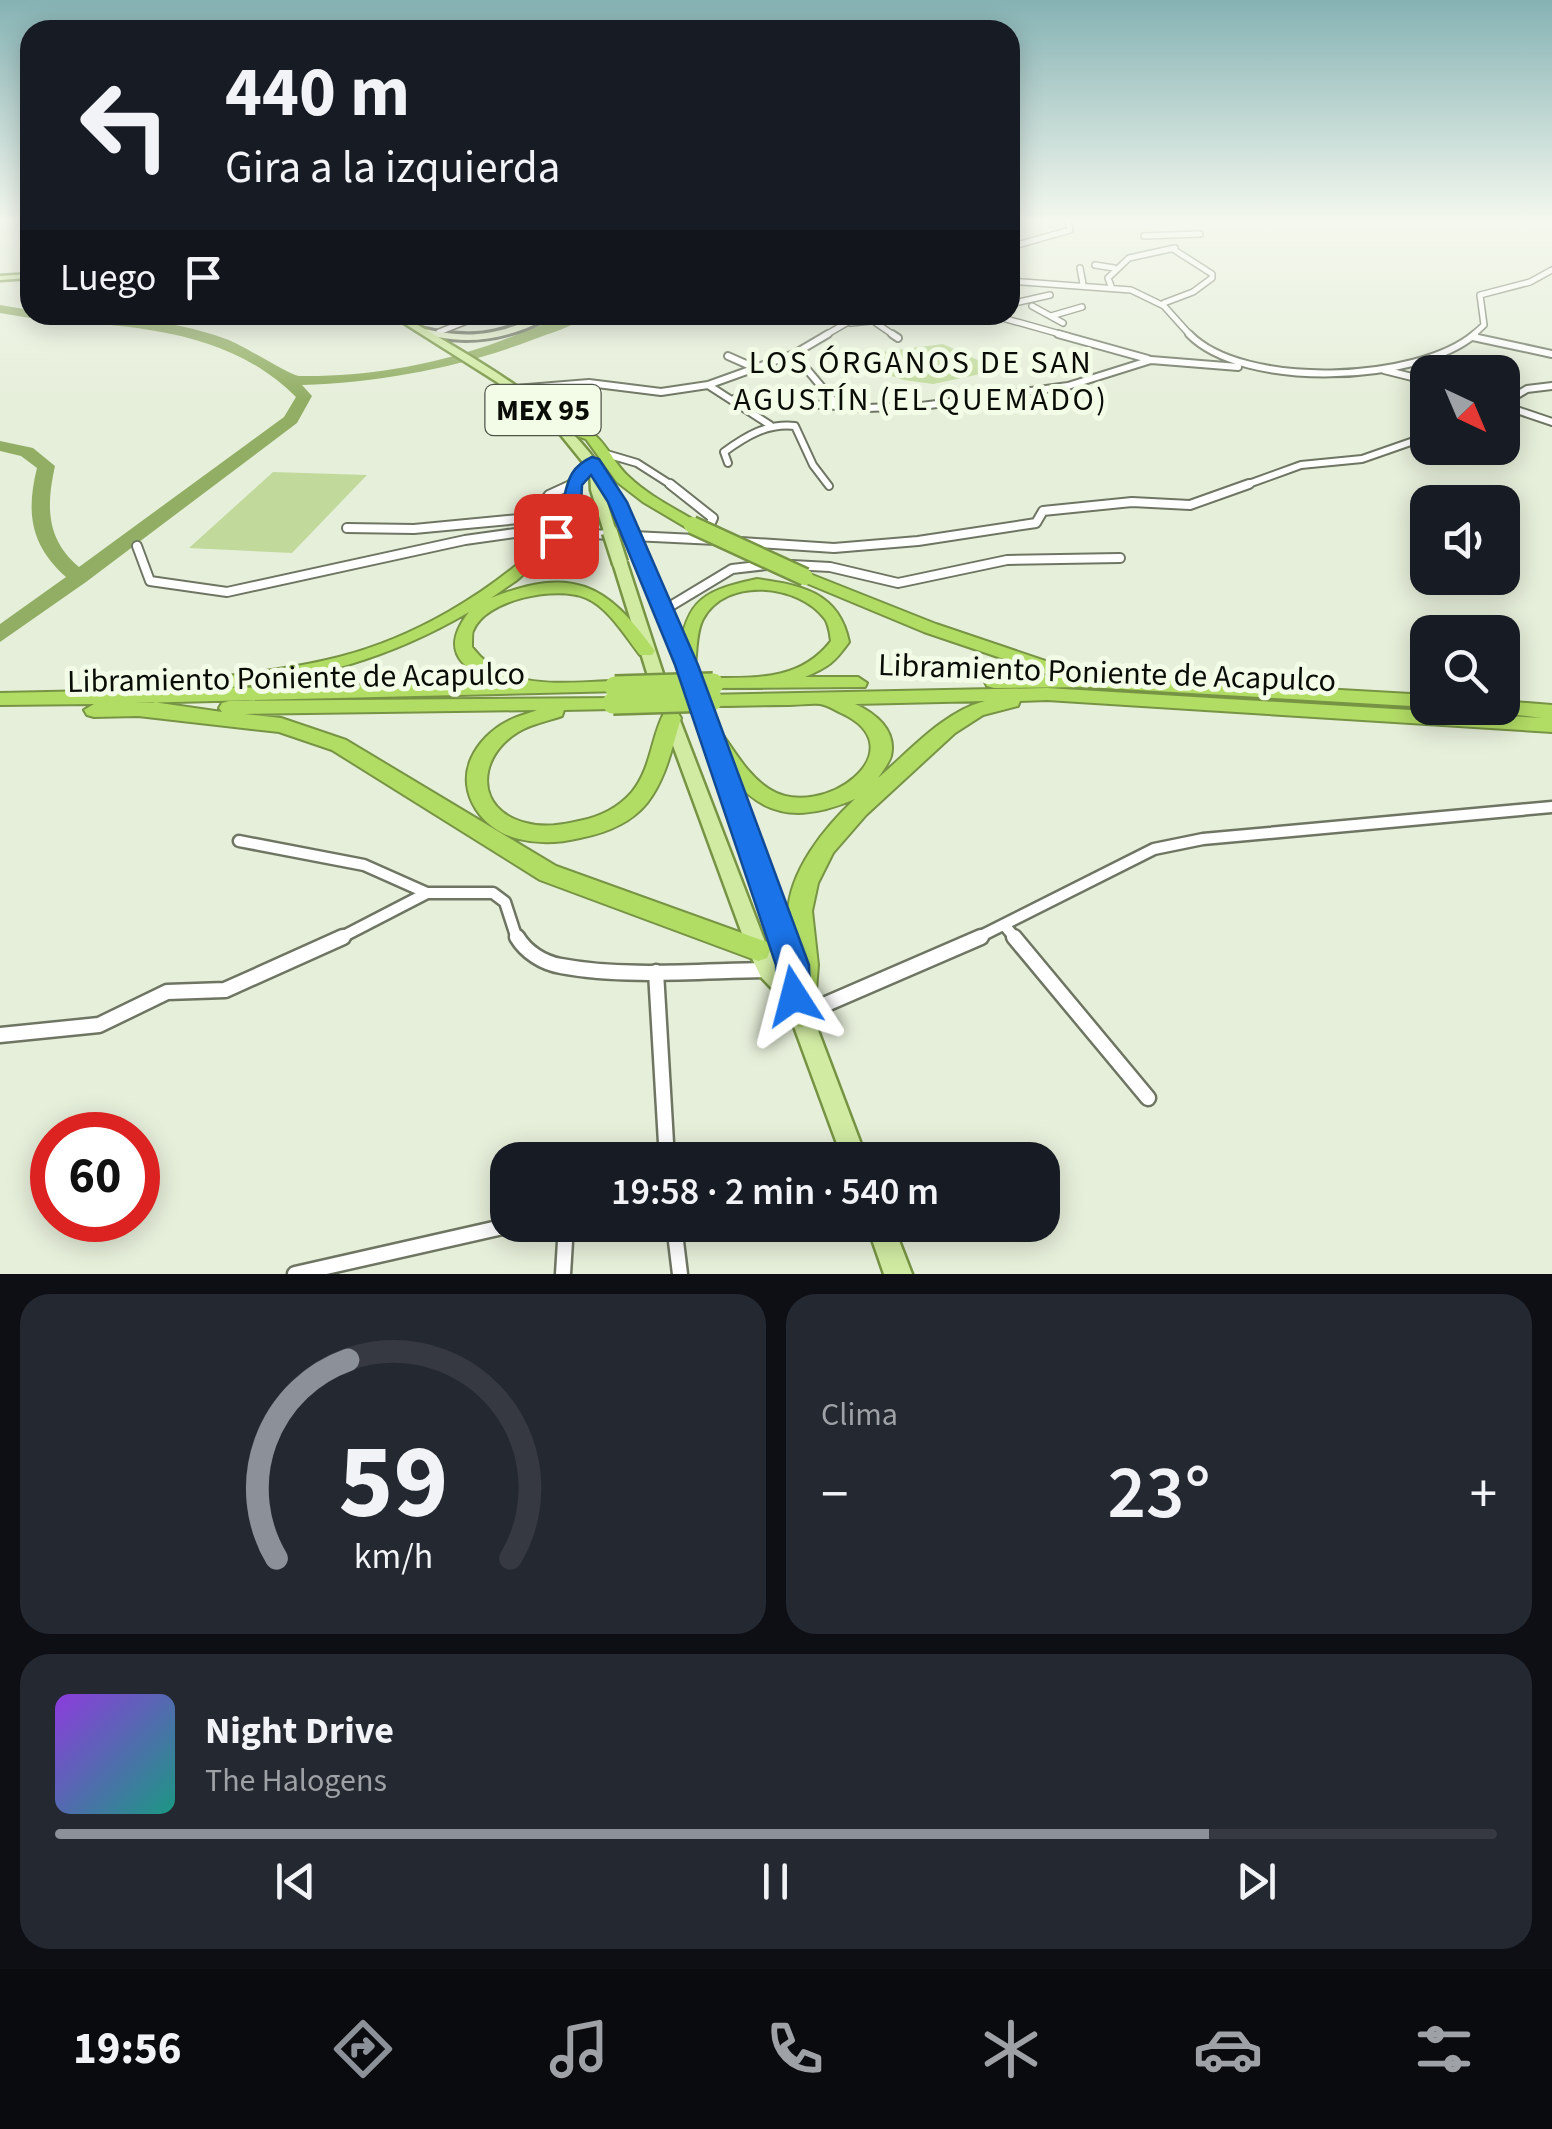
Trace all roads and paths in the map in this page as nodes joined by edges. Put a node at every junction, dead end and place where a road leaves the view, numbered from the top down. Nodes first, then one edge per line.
1 (1035, 279) edge
2 (1082, 279) edge
3 (1109, 279) edge
4 (1210, 279) edge
5 (1535, 279) edge
6 (1020, 282) edge
7 (1034, 283) junction
8 (1083, 284) junction
9 (1111, 286) junction
10 (1050, 295) dead end
11 (1020, 302) edge
12 (1164, 303) junction
13 (1032, 306) dead end
14 (1082, 307) dead end
15 (1050, 316) junction
16 (1020, 324) edge
17 (411, 325) edge
18 (457, 325) edge
19 (520, 325) edge
20 (524, 325) edge
21 (847, 325) edge
22 (880, 325) edge
23 (418, 329) junction
24 (1038, 330) junction
25 (439, 332) junction
26 (1474, 337) junction
27 (898, 338) dead end
28 (481, 340) junction
29 (458, 354) junction
30 (794, 354) junction
31 (1552, 354) edge
32 (728, 356) dead end
33 (1151, 360) junction
34 (755, 368) junction
35 (1382, 369) junction
36 (1271, 370) junction
37 (1410, 376) edge
38 (708, 385) junction
39 (1552, 386) edge
40 (515, 389) junction
41 (1520, 392) edge
42 (734, 399) junction
43 (836, 404) junction
44 (1520, 410) edge
45 (1552, 422) edge
46 (770, 425) junction
47 (565, 430) joint
48 (1410, 442) edge
49 (597, 461) junction
50 (728, 463) dead end
51 (573, 484) junction
52 (829, 486) dead end
53 (347, 528) dead end
54 (697, 532) junction
55 (137, 546) dead end
56 (1120, 558) dead end
57 (664, 610) junction
58 (646, 651) junction
59 (686, 665) junction
60 (1087, 681) junction
61 (764, 684) junction
62 (548, 689) junction
63 (712, 692) junction
64 (1047, 694) junction
65 (614, 695) junction
66 (816, 696) junction
67 (102, 698) junction
68 (0, 699) edge
69 (1410, 700) edge
70 (588, 704) junction
71 (37, 705) junction
72 (1520, 709) edge
73 (141, 710) junction
74 (0, 711) edge
75 (1552, 712) edge
76 (670, 718) junction
77 (1552, 725) edge
78 (712, 735) junction
79 (1552, 807) edge
80 (238, 841) dead end
81 (427, 893) junction
82 (1004, 926) junction
83 (764, 960) junction
84 (656, 972) junction
85 (797, 1005) junction
86 (0, 1034) edge
87 (1148, 1098) dead end
88 (665, 1142) edge
89 (848, 1142) edge
90 (490, 1230) edge
91 (565, 1242) edge
92 (676, 1242) edge
93 (886, 1242) edge
94 (295, 1274) edge
95 (564, 1274) edge
96 (680, 1274) edge
97 (898, 1274) edge

1 - 7 street
2 - 8 street
3 - 9 street
4 - 12 street
5 - 26 street
6 - 7 street
7 - 8 street
8 - 9 street
9 - 12 street
10 - 11 street
12 - 36 street
13 - 15 street
14 - 15 street
15 - 24 street
16 - 24 street
17 - 23 main road, MEX 95
18 - 25 street
19 - 25 main road
20 - 28 main road
21 - 30 street
22 - 27 street
23 - 25 main road
23 - 28 main road
23 - 29 main road, MEX 95
24 - 33 street
26 - 31 street
26 - 35 street
28 - 29 main road
29 - 40 main road, MEX 95
30 - 34 street
30 - 43 street
32 - 34 street
33 - 36 street
33 - 43 street
34 - 38 street
35 - 36 street
35 - 37 street
38 - 40 street
38 - 42 street
39 - 41 street
40 - 47 main road, MEX 95
42 - 43 street
42 - 46 street
44 - 45 street
46 - 50 street
46 - 52 street
47 - 49 highway
48 - 54 street
49 - 51 highway
49 - 54 highway
49 - 54 street
49 - 57 main road, MEX 95, bridge
49 - 58 main road, MEX 95, bridge
51 - 53 street
51 - 67 highway, bridge
54 - 55 street
54 - 60 highway, bridge
56 - 57 street
57 - 59 main road, MEX 95
58 - 62 highway
58 - 76 main road, MEX 95
59 - 61 highway
59 - 78 main road, MEX 95
60 - 61 highway, Libramiento Poniente de Acapulco
60 - 69 highway, Libramiento Poniente de Acapulco
61 - 63 highway, Libramiento Poniente de Acapulco
62 - 65 highway, Libramiento Poniente de Acapulco
62 - 67 highway, Libramiento Poniente de Acapulco
63 - 65 highway, Libramiento Poniente de Acapulco, bridge
63 - 66 highway, Libramiento Poniente de Acapulco
64 - 66 highway, Libramiento Poniente de Acapulco
64 - 77 highway, Libramiento Poniente de Acapulco
64 - 85 highway
65 - 70 highway, Libramiento Poniente de Acapulco
66 - 78 highway
67 - 71 highway, Libramiento Poniente de Acapulco
68 - 71 highway, Libramiento Poniente de Acapulco
70 - 73 highway, Libramiento Poniente de Acapulco
70 - 76 highway
71 - 73 highway, Libramiento Poniente de Acapulco
71 - 74 highway, Libramiento Poniente de Acapulco
72 - 75 highway
73 - 83 highway
76 - 83 main road, MEX 95
78 - 85 main road, MEX 95
79 - 82 street
80 - 81 street
81 - 84 street
81 - 86 street
82 - 85 street
82 - 87 street
83 - 84 street
83 - 85 main road, MEX 95
84 - 88 street
85 - 89 main road, MEX 95
90 - 94 street
91 - 95 street
92 - 96 street
93 - 97 main road

